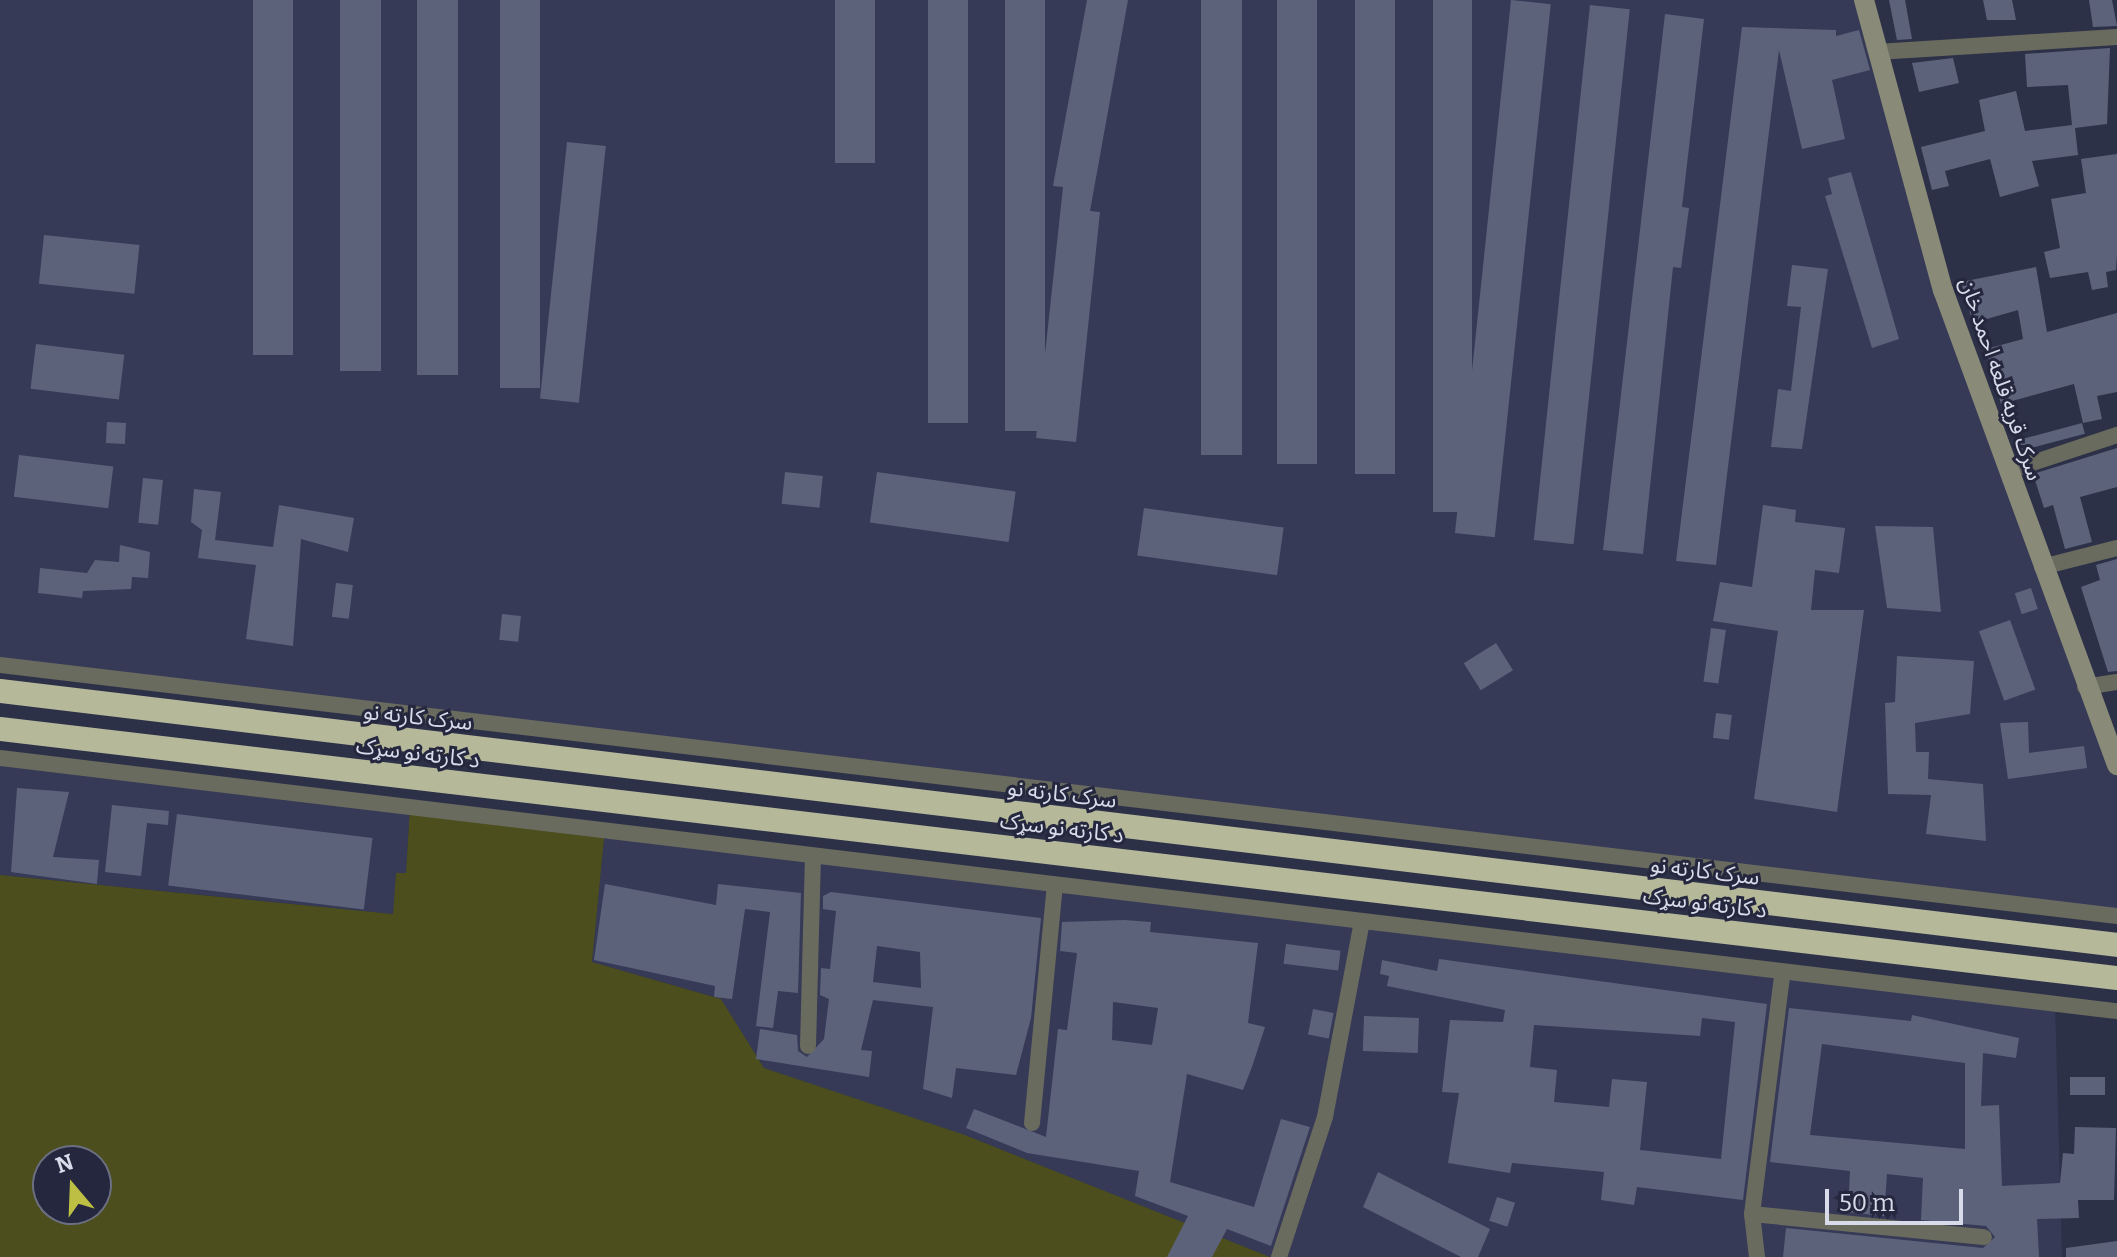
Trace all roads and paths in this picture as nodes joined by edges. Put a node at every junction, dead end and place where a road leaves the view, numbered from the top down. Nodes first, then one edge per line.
1 (1864, 0) edge
2 (2117, 37) edge
3 (1877, 52) junction
4 (2117, 435) edge
5 (2008, 471) junction
6 (2117, 548) edge
7 (2042, 567) junction
8 (0, 665) edge
9 (2117, 682) edge
10 (2085, 687) junction
11 (0, 691) edge
12 (0, 729) edge
13 (338, 735) junction
14 (0, 758) edge
15 (2117, 765) edge
16 (336, 770) junction
17 (813, 856) junction
18 (1585, 884) junction
19 (1055, 885) junction
20 (1583, 915) junction
21 (2117, 916) edge
22 (1362, 921) junction
23 (2117, 945) edge
24 (1782, 975) junction
25 (2117, 978) edge
26 (2117, 1011) edge
27 (808, 1046) dead end
28 (1032, 1123) dead end
29 (1752, 1214) junction
30 (1984, 1237) dead end
31 (1279, 1257) edge
32 (1757, 1257) edge

1 - 3 street, سرک قریه قلعه احمد خان
2 - 3 street
3 - 5 street, سرک قریه قلعه احمد خان
4 - 5 street
5 - 7 street, سرک قریه قلعه احمد خان
6 - 7 street
7 - 10 street, سرک قریه قلعه احمد خان
8 - 21 street
9 - 10 street
10 - 15 street, سرک قریه قلعه احمد خان
11 - 13 highway, سرک کارته نو
12 - 16 highway, د کارته نو سړک
13 - 16 highway
13 - 18 highway, سرک کارته نو
14 - 17 street
16 - 20 highway, د کارته نو سړک
17 - 19 street
17 - 27 street
18 - 20 highway
18 - 23 highway, سرک کارته نو
19 - 22 street
19 - 28 street
20 - 25 highway, د کارته نو سړک
22 - 24 street
22 - 31 street
24 - 26 street
24 - 29 street
29 - 30 street
29 - 32 street

